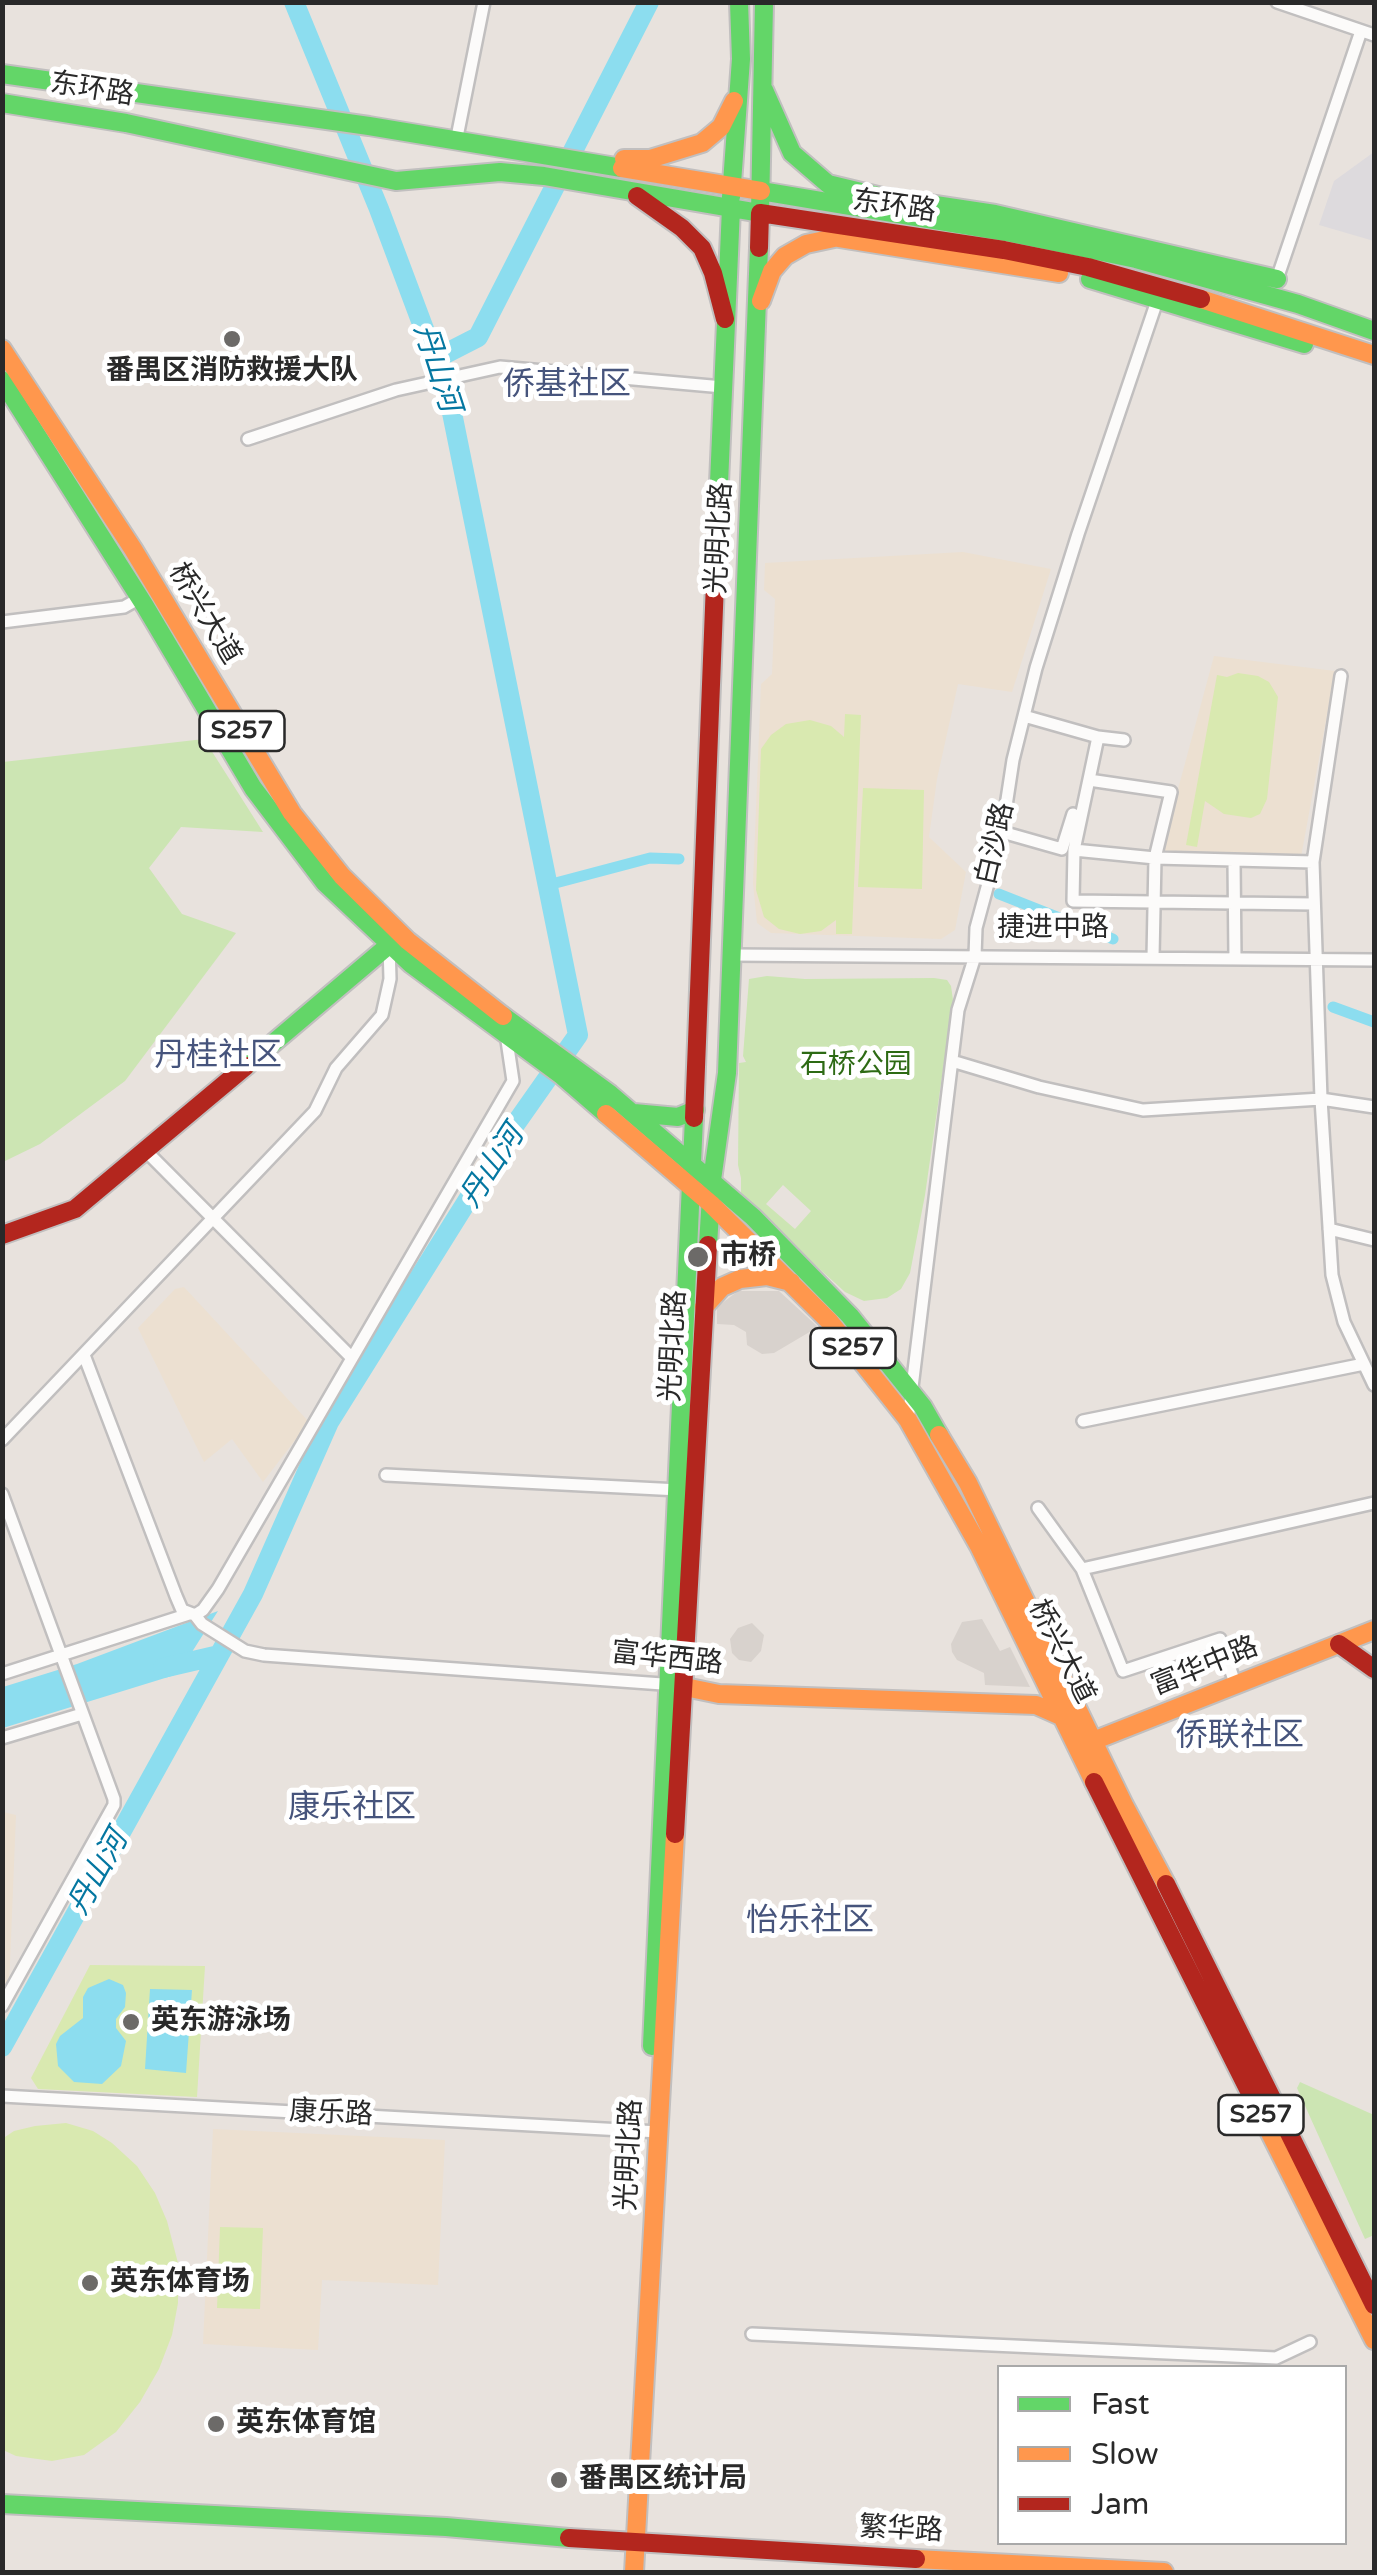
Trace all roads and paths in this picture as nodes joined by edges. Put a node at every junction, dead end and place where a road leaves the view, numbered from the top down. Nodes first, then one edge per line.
1 (484, 2) edge
2 (739, 2) edge
3 (764, 2) edge
4 (1277, 2) edge
5 (1361, 32) junction
6 (1374, 35) edge
7 (2, 74) edge
8 (764, 90) junction
9 (739, 92) junction
10 (2, 103) edge
11 (54, 112) junction
12 (2, 114) edge
13 (456, 142) junction
14 (587, 160) junction
15 (732, 186) junction
16 (628, 190) junction
17 (761, 191) junction
18 (877, 196) junction
19 (730, 208) junction
20 (760, 213) junction
21 (937, 221) junction
22 (818, 224) junction
23 (834, 238) junction
24 (1273, 288) junction
25 (1160, 294) junction
26 (1334, 316) junction
27 (1262, 317) junction
28 (726, 319) junction
29 (754, 320) junction
30 (1374, 331) edge
31 (1289, 338) junction
32 (1324, 338) junction
33 (2, 349) edge
34 (1374, 356) edge
35 (1374, 367) edge
36 (2, 380) edge
37 (722, 387) junction
38 (248, 439) dead end
39 (140, 598) junction
40 (2, 622) edge
41 (1340, 676) dead end
42 (1024, 716) junction
43 (1098, 737) junction
44 (1124, 740) dead end
45 (1089, 780) junction
46 (1073, 814) dead end
47 (1002, 832) junction
48 (1074, 850) junction
49 (1154, 858) junction
50 (1234, 861) junction
51 (1313, 862) junction
52 (1153, 902) junction
53 (1234, 904) junction
54 (1314, 904) junction
55 (388, 945) junction
56 (732, 954) junction
57 (975, 956) junction
58 (1153, 957) junction
59 (1235, 959) junction
60 (1315, 959) junction
61 (1374, 960) edge
62 (506, 1034) junction
63 (548, 1056) junction
64 (952, 1060) junction
65 (576, 1077) junction
66 (1321, 1099) junction
67 (723, 1103) junction
68 (695, 1105) junction
69 (1374, 1107) edge
70 (634, 1114) junction
71 (146, 1151) junction
72 (694, 1166) junction
73 (712, 1180) junction
74 (693, 1188) junction
75 (711, 1204) junction
76 (213, 1218) junction
77 (1329, 1228) junction
78 (2, 1235) edge
79 (1374, 1240) edge
80 (792, 1282) junction
81 (704, 1307) junction
82 (84, 1354) junction
83 (352, 1358) junction
84 (1364, 1364) junction
85 (1374, 1385) edge
86 (913, 1393) junction
87 (908, 1420) junction
88 (1083, 1421) dead end
89 (2, 1440) edge
90 (386, 1475) dead end
91 (679, 1490) junction
92 (2, 1494) edge
93 (1374, 1502) edge
94 (1038, 1508) dead end
95 (1082, 1569) junction
96 (192, 1615) junction
97 (1374, 1630) edge
98 (1339, 1644) junction
99 (63, 1660) junction
100 (1374, 1670) edge
101 (2, 1674) edge
102 (1235, 1683) junction
103 (677, 1685) junction
104 (82, 1714) junction
105 (1063, 1717) junction
106 (2, 1738) edge
107 (1094, 1741) junction
108 (2, 2006) edge
109 (2, 2096) edge
110 (654, 2132) junction
111 (1367, 2276) edge
112 (1374, 2305) edge
113 (752, 2334) dead end
114 (1374, 2340) edge
115 (1310, 2342) dead end
116 (2, 2504) edge
117 (630, 2543) junction
118 (624, 2572) edge
119 (634, 2572) edge
120 (1164, 2572) edge

1 - 13 street
2 - 9 main road, 光明北路
3 - 8 main road, 光明北路
4 - 5 street
5 - 6 street
5 - 24 street
7 - 13 main road, 东环路
8 - 17 main road, 光明北路
8 - 18 main road
9 - 14 main road
9 - 15 main road, 光明北路
10 - 11 main road, 东环路
11 - 12 main road
11 - 16 main road, 东环路
13 - 14 main road, 东环路
14 - 15 main road, 东环路
15 - 17 main road, 东环路
15 - 19 main road, 光明北路
16 - 19 main road, 东环路
16 - 28 main road
17 - 20 main road, 光明北路
17 - 21 main road, 东环路
18 - 21 main road
18 - 24 main road
19 - 20 main road, 东环路
19 - 28 main road, 光明北路
20 - 22 main road, 东环路
20 - 29 main road, 光明北路
21 - 24 main road, 东环路
22 - 23 main road
22 - 25 main road, 东环路
23 - 25 main road
23 - 29 main road
24 - 26 main road
24 - 27 main road
25 - 27 main road, 东环路
25 - 31 main road
25 - 42 street, 白沙路
26 - 30 main road
26 - 32 main road
27 - 31 main road
27 - 32 main road, 东环路
28 - 37 main road, 光明北路
29 - 56 main road, 光明北路
31 - 35 main road
32 - 34 main road, 东环路
33 - 63 main road, 桥兴大道 / S257
36 - 39 main road, 桥兴大道 / S257
37 - 38 street
37 - 68 main road, 光明北路
39 - 40 street
39 - 55 main road, 桥兴大道 / S257
41 - 51 street
42 - 43 street
42 - 47 street, 白沙路
43 - 44 street
43 - 45 street
45 - 48 street
45 - 49 street
46 - 47 street
47 - 57 street, 白沙路
48 - 49 street
48 - 52 street
49 - 50 street
49 - 52 street
50 - 51 street
50 - 53 street
51 - 54 street
52 - 53 street
52 - 58 street
53 - 54 street
53 - 59 street
54 - 60 street
55 - 62 main road, 桥兴大道 / S257
55 - 71 main road
55 - 76 street
56 - 57 street, 捷进中路
56 - 67 main road, 光明北路
57 - 58 street, 捷进中路
57 - 64 street, 白沙路
58 - 59 street, 捷进中路
59 - 60 street, 捷进中路
60 - 61 street, 捷进中路
60 - 66 street
62 - 63 main road, 桥兴大道 / S257
62 - 83 street
63 - 65 main road, S257
64 - 66 street
64 - 86 street, 白沙路
65 - 70 main road, 桥兴大道 / S257
65 - 74 main road, 桥兴大道 / S257
66 - 69 street
66 - 77 street
67 - 68 main road
67 - 73 main road, 光明北路
68 - 70 main road
68 - 72 main road, 光明北路
70 - 72 main road, 桥兴大道 / S257
71 - 76 street
71 - 78 main road
72 - 73 main road, 桥兴大道 / S257
72 - 74 main road, 光明北路
73 - 75 main road, 光明北路
73 - 86 main road, 桥兴大道 / S257
74 - 75 main road, 桥兴大道 / S257
74 - 91 main road, 光明北路
75 - 80 main road, 桥兴大道 / S257
75 - 81 main road, 光明北路
76 - 82 street
76 - 83 street
77 - 79 street
77 - 84 street
80 - 81 main road
80 - 87 main road, 桥兴大道 / S257
81 - 103 main road, 光明北路
82 - 89 street
82 - 96 street
83 - 96 street
84 - 85 street
84 - 88 street
86 - 87 street, 白沙路
86 - 107 main road, 桥兴大道 / S257
87 - 105 main road, 桥兴大道 / S257
90 - 91 street
91 - 103 main road, 光明北路
92 - 99 street
93 - 95 street
94 - 95 street
95 - 102 street
96 - 99 street
96 - 103 street, 富华西路
97 - 98 main road, 富华中路
98 - 100 main road
98 - 102 main road, 富华中路
99 - 101 street
99 - 104 street
102 - 107 main road, 富华中路
103 - 105 main road, 富华西路
103 - 110 main road, 光明北路
104 - 106 street
104 - 108 street
105 - 107 main road
105 - 114 main road, 桥兴大道 / S257
107 - 111 main road, 桥兴大道 / S257
109 - 110 street, 康乐路
110 - 117 main road, 光明北路
111 - 112 main road, 桥兴大道 / S257
113 - 115 street
116 - 117 main road, 繁华路
117 - 118 main road, 光明北路
117 - 119 main road, 光明北路
117 - 120 main road, 繁华路

